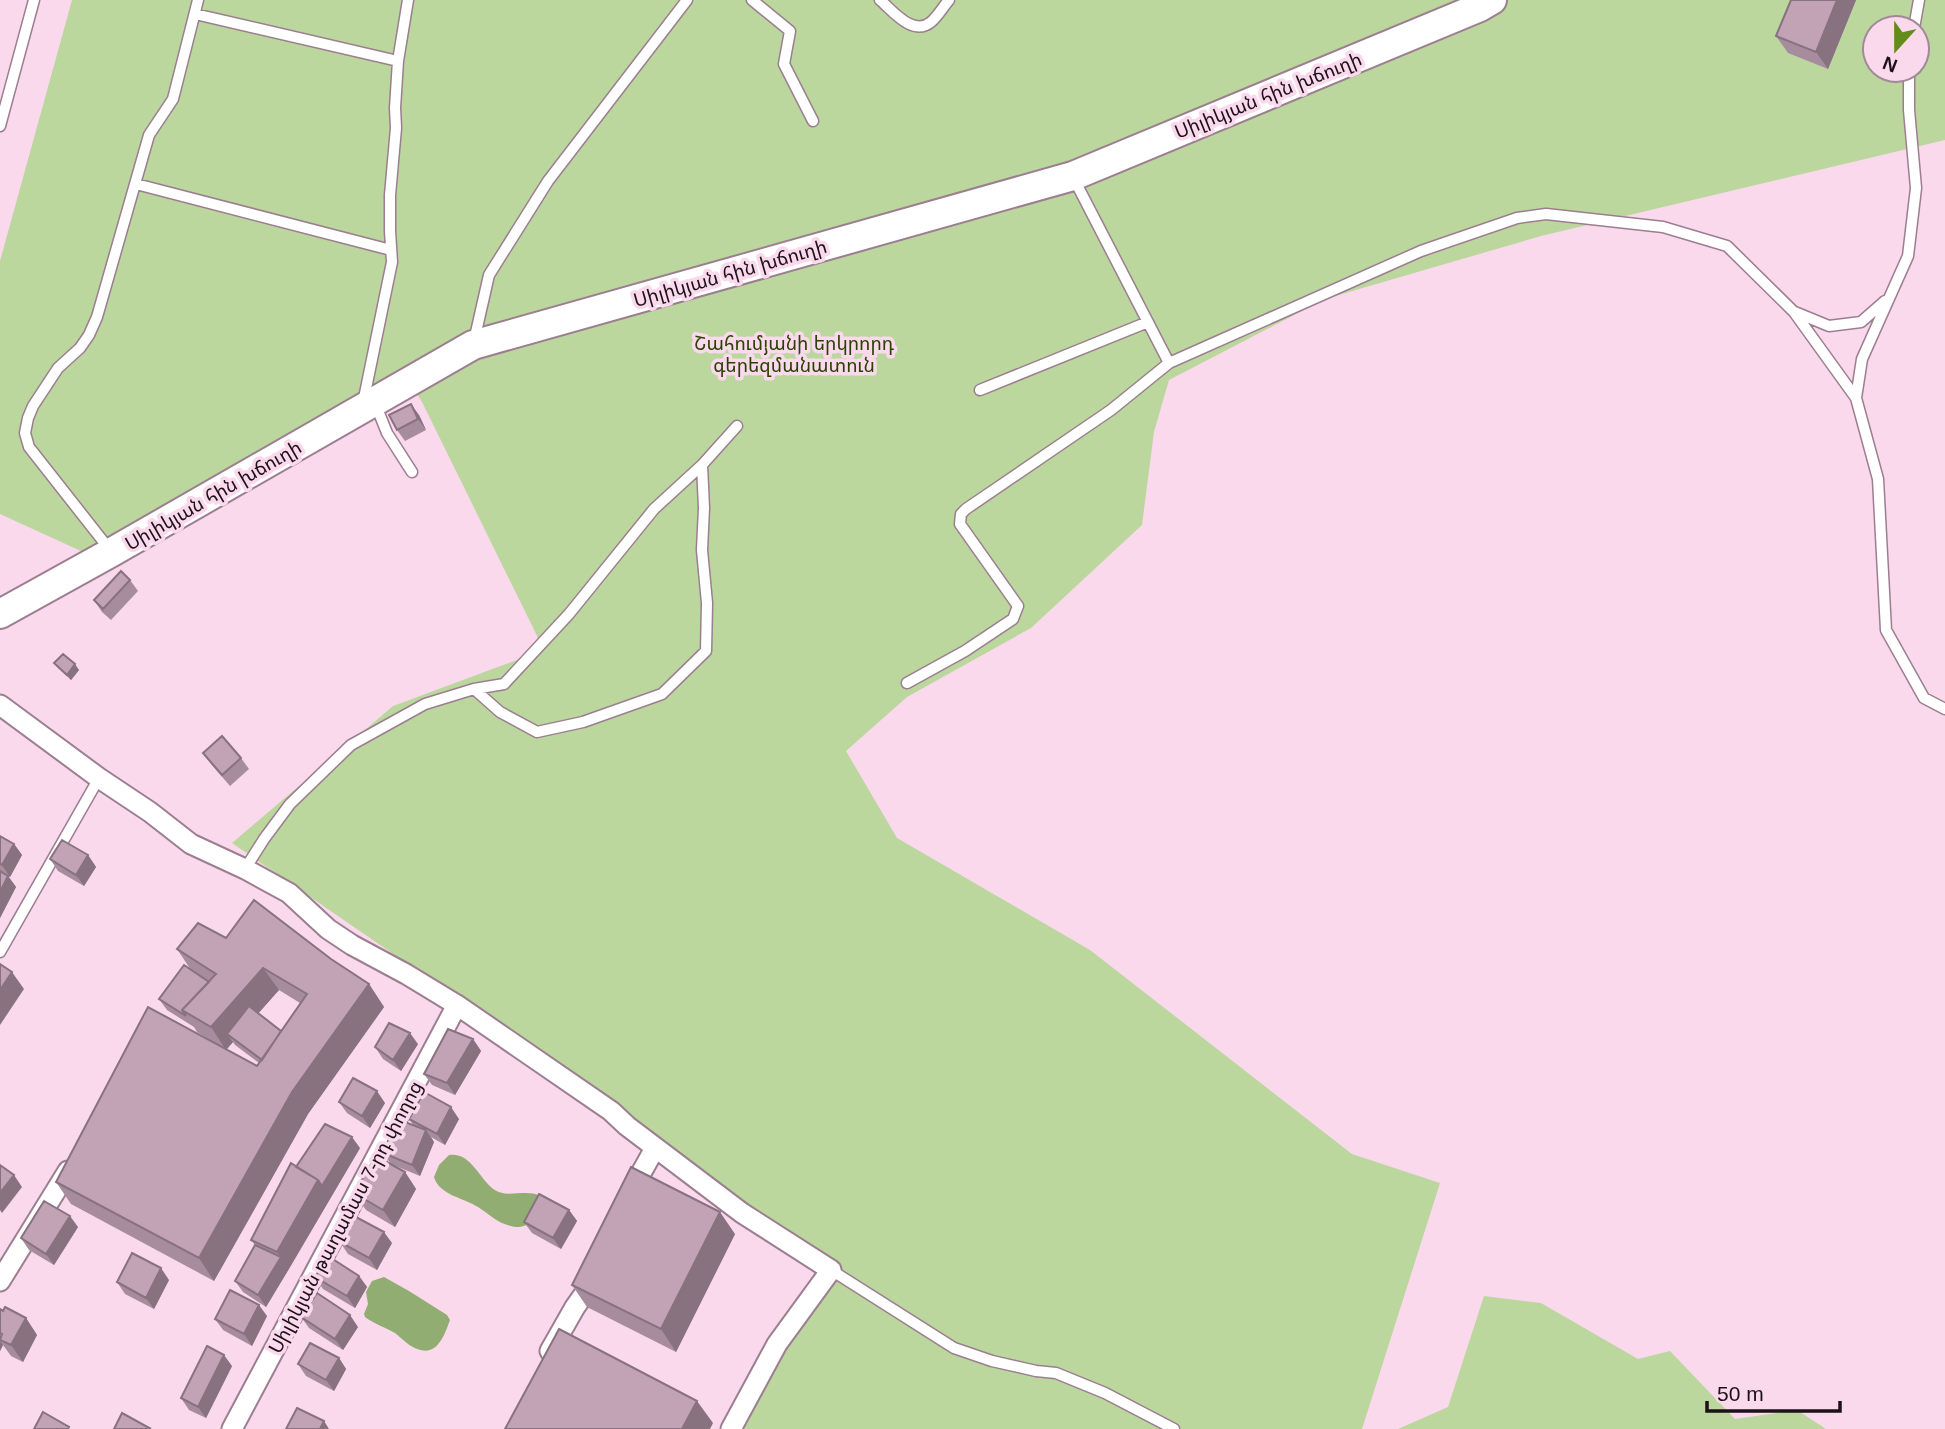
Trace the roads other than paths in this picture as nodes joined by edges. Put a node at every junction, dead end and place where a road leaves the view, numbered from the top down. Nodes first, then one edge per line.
1 (34, 0) edge
2 (198, 0) edge
3 (408, 0) edge
4 (687, 0) edge
5 (752, 0) edge
6 (880, 0) edge
7 (949, 0) edge
8 (1492, 0) edge
9 (195, 14) junction
10 (398, 61) junction
11 (1909, 84) edge
12 (813, 121) dead end
13 (0, 126) edge
14 (1073, 176) junction
15 (136, 184) junction
16 (391, 250) junction
17 (1888, 299) junction
18 (1794, 312) junction
19 (1148, 322) junction
20 (474, 345) junction
21 (1169, 363) junction
22 (980, 390) dead end
23 (1856, 397) junction
24 (368, 407) junction
25 (737, 426) dead end
26 (702, 465) junction
27 (412, 472) dead end
28 (112, 552) junction
29 (0, 614) edge
30 (908, 683) dead end
31 (474, 689) junction
32 (0, 705) edge
33 (1945, 709) edge
34 (99, 778) junction
35 (245, 869) junction
36 (0, 952) edge
37 (457, 1005) junction
38 (655, 1148) junction
39 (68, 1171) edge
40 (625, 1213) edge
41 (602, 1262) edge
42 (831, 1270) junction
43 (0, 1281) edge
44 (544, 1367) edge
45 (232, 1429) edge
46 (731, 1429) edge
47 (1174, 1429) edge

1 - 13 lane
2 - 9 lane
3 - 10 lane
4 - 20 lane
5 - 12 lane
6 - 7 lane
8 - 14 street, Սիլիկյան հին խճուղի
9 - 10 lane
9 - 15 lane
10 - 16 lane
11 - 17 lane
14 - 19 lane
14 - 20 street, Սիլիկյան հին խճուղի
15 - 16 lane
15 - 28 lane
16 - 24 lane
17 - 18 lane
17 - 23 lane
18 - 21 lane
18 - 23 lane
19 - 21 lane
19 - 22 lane
20 - 24 street, Սիլիկյան հին խճուղի
21 - 30 lane
23 - 33 lane
24 - 27 lane
24 - 28 street, Սիլիկյան հին խճուղի
25 - 26 lane
26 - 31 lane
26 - 31 lane
28 - 29 street, Սիլիկյան հին խճուղի
31 - 35 lane
32 - 34 street
34 - 35 street
34 - 36 lane
35 - 37 street
37 - 38 street
37 - 45 street, Սիլիկյան թաղամաս 7-րդ փողոց
38 - 40 street
38 - 42 street
39 - 43 street
41 - 44 street
42 - 46 street
42 - 47 lane

